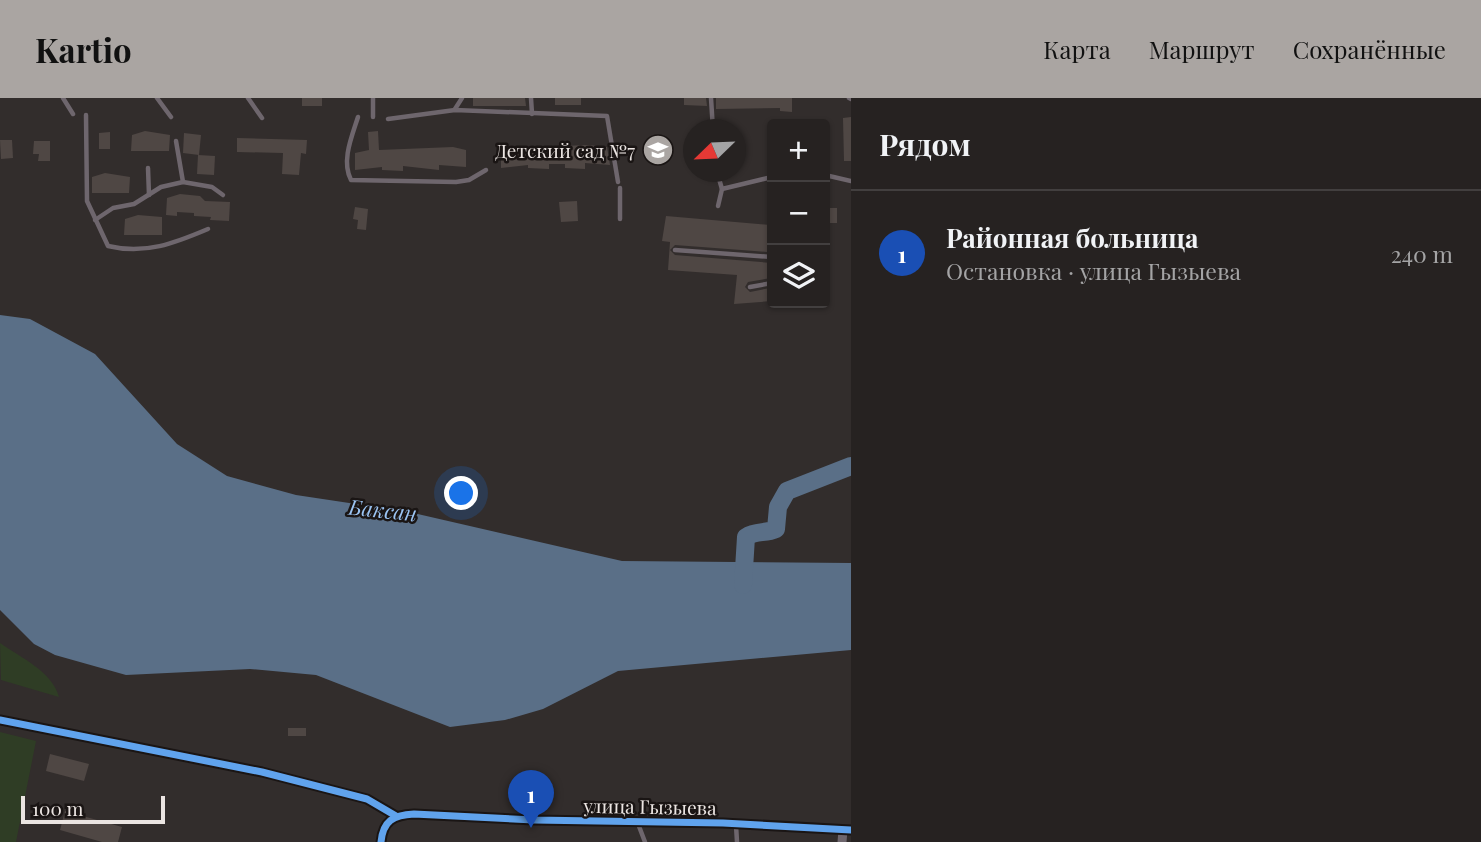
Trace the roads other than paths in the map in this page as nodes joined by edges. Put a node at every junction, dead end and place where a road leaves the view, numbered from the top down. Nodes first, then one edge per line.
1 (63, 98) edge
2 (157, 98) edge
3 (248, 98) edge
4 (373, 98) edge
5 (463, 98) edge
6 (531, 98) edge
7 (712, 98) edge
8 (455, 110) junction
9 (73, 114) dead end
10 (86, 114) dead end
11 (532, 114) junction
12 (172, 117) dead end
13 (358, 117) dead end
14 (373, 117) dead end
15 (262, 118) dead end
16 (387, 119) dead end
17 (713, 119) edge
18 (176, 141) dead end
19 (148, 168) dead end
20 (486, 170) dead end
21 (830, 175) edge
22 (767, 178) edge
23 (851, 181) edge
24 (720, 182) edge
25 (183, 183) junction
26 (722, 189) junction
27 (149, 195) junction
28 (223, 195) dead end
29 (718, 206) dead end
30 (620, 219) dead end
31 (95, 220) junction
32 (208, 229) dead end
33 (675, 250) dead end
34 (767, 257) edge
35 (767, 285) edge
36 (750, 287) dead end
37 (0, 720) edge
38 (396, 816) junction
39 (637, 820) junction
40 (736, 823) junction
41 (847, 830) edge
42 (381, 842) edge
43 (645, 842) edge
44 (737, 842) edge
45 (842, 842) edge

1 - 9 lane
2 - 12 lane
3 - 15 lane
4 - 14 lane
5 - 8 lane
6 - 11 lane
7 - 17 lane
8 - 11 lane
8 - 16 lane
10 - 31 lane
11 - 30 lane
13 - 20 lane
18 - 25 lane
19 - 27 lane
21 - 23 lane
22 - 26 lane
24 - 26 lane
25 - 27 lane
25 - 28 lane
26 - 29 lane
27 - 31 lane
31 - 32 lane
33 - 34 lane
35 - 36 lane
37 - 38 street
38 - 39 street, улица Гызыева
38 - 42 street
39 - 40 street, улица Гызыева
39 - 43 lane
40 - 41 street, улица Гызыева
40 - 44 lane
41 - 45 street

